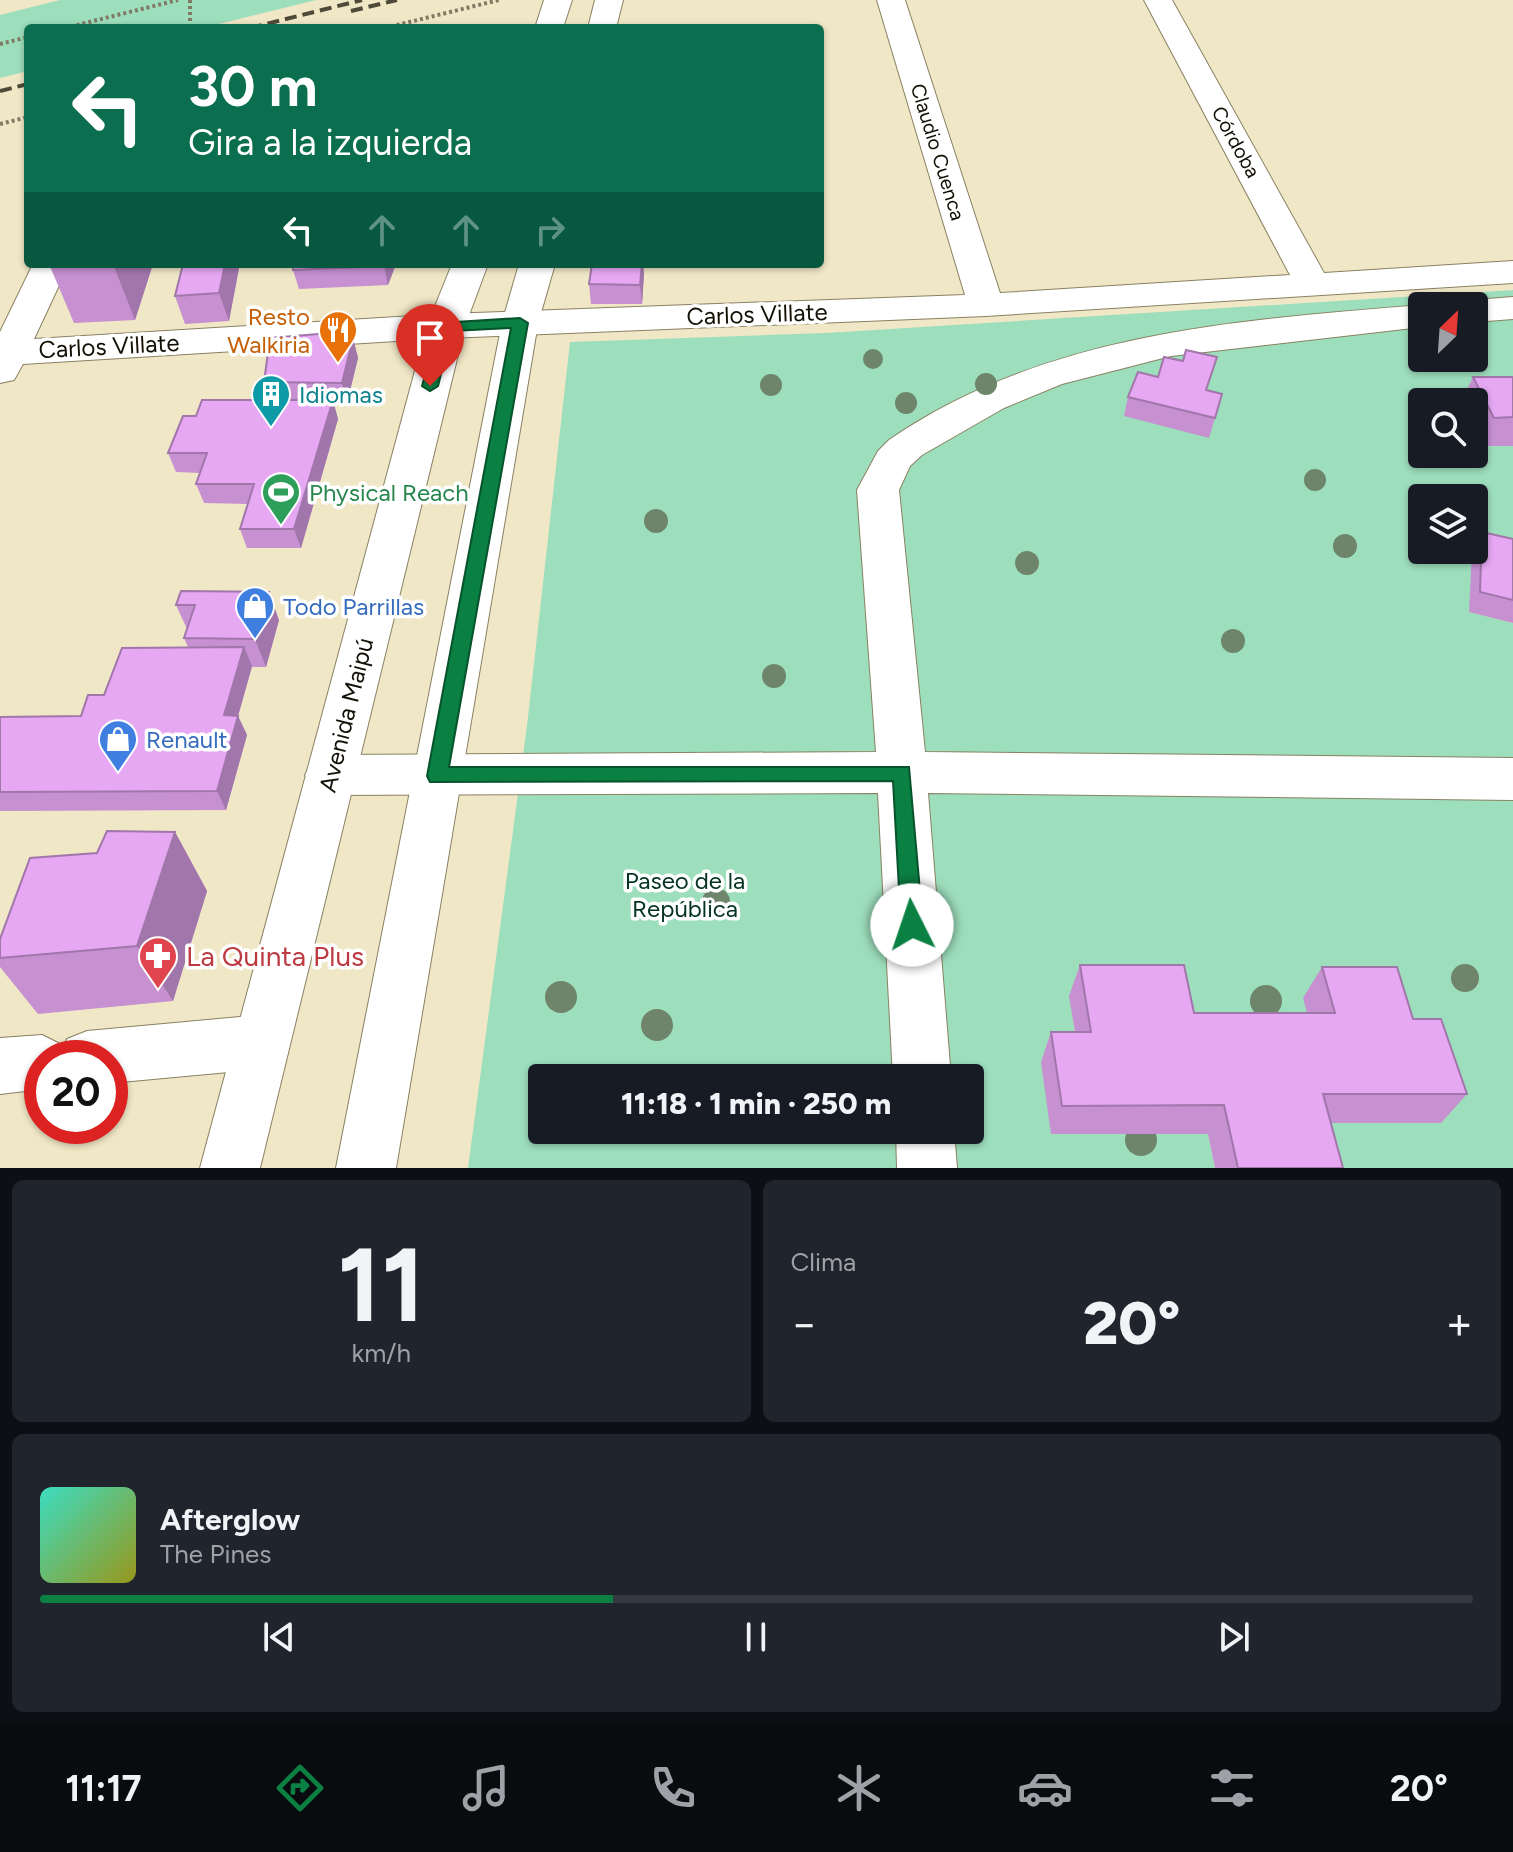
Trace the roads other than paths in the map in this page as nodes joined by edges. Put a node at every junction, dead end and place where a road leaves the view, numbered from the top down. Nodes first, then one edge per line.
1 (558, 0) edge
2 (609, 0) edge
3 (891, 0) edge
4 (1158, 0) edge
5 (550, 24) edge
6 (603, 24) edge
7 (49, 268) edge
8 (468, 268) edge
9 (536, 268) edge
10 (1513, 272) edge
11 (1313, 285) junction
12 (986, 305) junction
13 (1513, 308) edge
14 (1488, 310) edge
15 (1408, 317) edge
16 (520, 323) junction
17 (446, 326) junction
18 (3, 359) edge
19 (902, 773) junction
20 (330, 775) junction
21 (438, 776) junction
22 (1513, 779) edge
23 (262, 1042) junction
24 (128, 1054) edge
25 (24, 1064) edge
26 (921, 1064) edge
27 (0, 1066) edge
28 (926, 1144) edge
29 (230, 1168) edge
30 (366, 1168) edge
31 (927, 1168) edge

1 - 5 street
2 - 6 street
3 - 12 street, Claudio Cuenca
4 - 11 street, Córdoba
7 - 18 street
8 - 17 street, Avenida Maipú
9 - 16 street
10 - 11 street, Carlos Villate
11 - 12 street, Carlos Villate
12 - 16 street, Carlos Villate
13 - 14 street
15 - 19 street
16 - 17 street, Carlos Villate
16 - 21 street
17 - 18 street, Carlos Villate
17 - 20 street, Avenida Maipú
19 - 21 street
19 - 22 street
19 - 26 street
20 - 21 street
20 - 23 street, Avenida Maipú
21 - 30 street
23 - 24 street
23 - 29 street, Avenida Maipú
25 - 27 street
28 - 31 street

